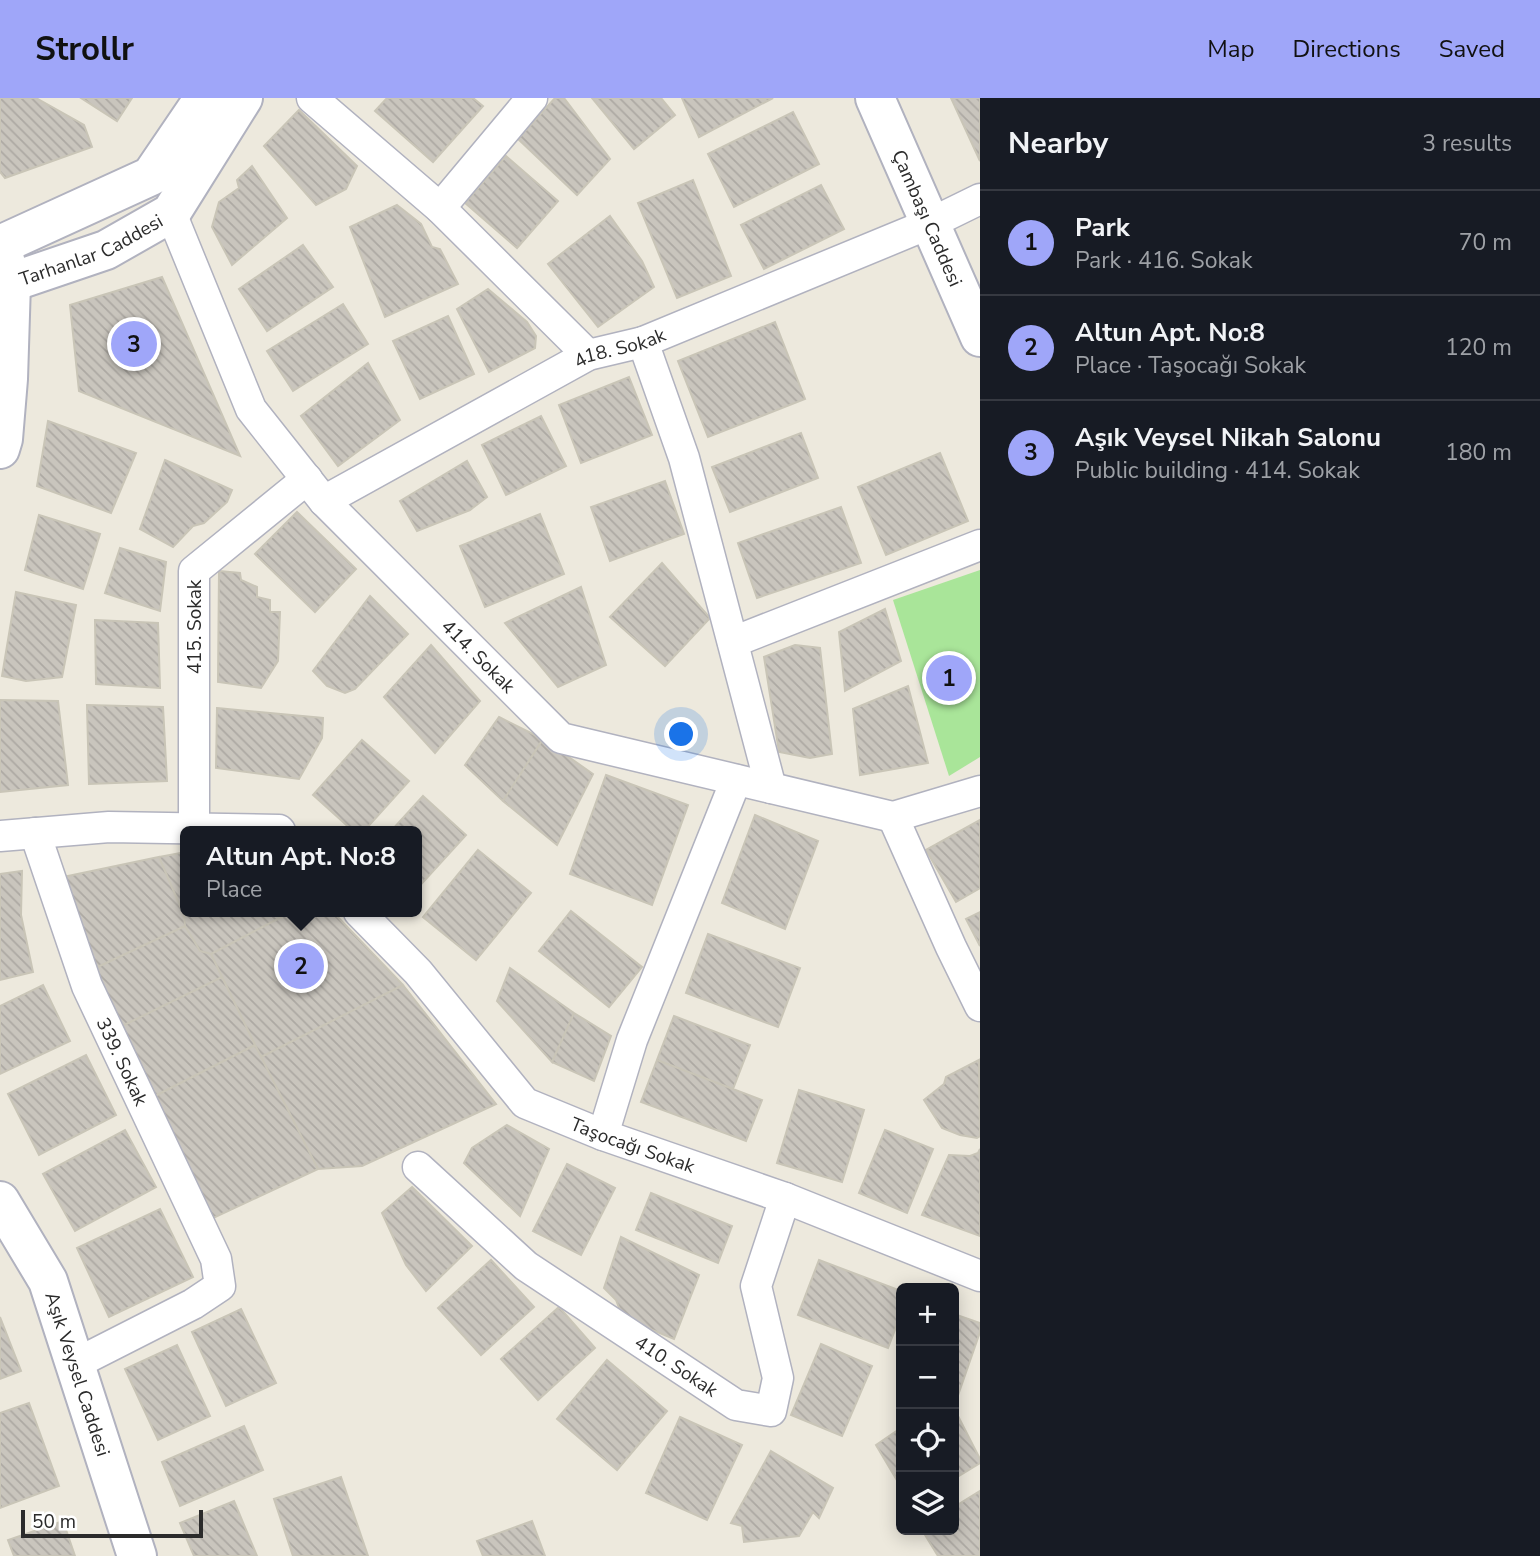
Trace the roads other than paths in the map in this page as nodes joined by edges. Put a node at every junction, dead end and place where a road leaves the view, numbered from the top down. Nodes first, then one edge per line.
1 (204, 98) edge
2 (243, 98) edge
3 (312, 98) edge
4 (532, 98) edge
5 (875, 98) edge
6 (980, 199) edge
7 (440, 208) junction
8 (171, 213) junction
9 (931, 223) junction
10 (0, 243) edge
11 (6, 284) edge
12 (980, 337) edge
13 (643, 342) junction
14 (588, 355) junction
15 (0, 449) edge
16 (316, 490) junction
17 (980, 545) edge
18 (733, 642) junction
19 (736, 780) junction
20 (771, 788) junction
21 (980, 791) edge
22 (893, 817) junction
23 (194, 826) edge
24 (180, 829) edge
25 (35, 833) junction
26 (0, 836) edge
27 (364, 917) edge
28 (980, 1006) edge
29 (603, 1135) junction
30 (418, 1167) dead end
31 (785, 1198) junction
32 (5, 1220) edge
33 (980, 1276) edge
34 (75, 1364) junction
35 (137, 1556) edge

1 - 10 main road, Tarhanlar Caddesi
2 - 8 main road, Tarhanlar Caddesi
3 - 7 street
4 - 7 street
5 - 9 main road, Çambaşı Caddesi
6 - 9 street, 418. Sokak
7 - 14 street
8 - 11 main road, Tarhanlar Caddesi
8 - 16 street, 414. Sokak
9 - 12 main road, Çambaşı Caddesi
9 - 13 street, 418. Sokak
10 - 11 main road
11 - 15 main road
13 - 14 street, 418. Sokak
13 - 18 street
14 - 16 street, 418. Sokak
16 - 19 street, 414. Sokak
16 - 23 street, 415. Sokak
17 - 18 street
18 - 20 street
19 - 20 street, 414. Sokak
19 - 29 street
20 - 22 street, 414. Sokak
21 - 22 street
22 - 28 street
24 - 25 street
25 - 26 street
25 - 34 street, 339. Sokak
27 - 29 street, Taşocağı Sokak
29 - 31 street, Taşocağı Sokak
30 - 31 street, 410. Sokak
31 - 33 street, Taşocağı Sokak
32 - 34 main road, Aşık Veysel Caddesi
34 - 35 main road, Aşık Veysel Caddesi

